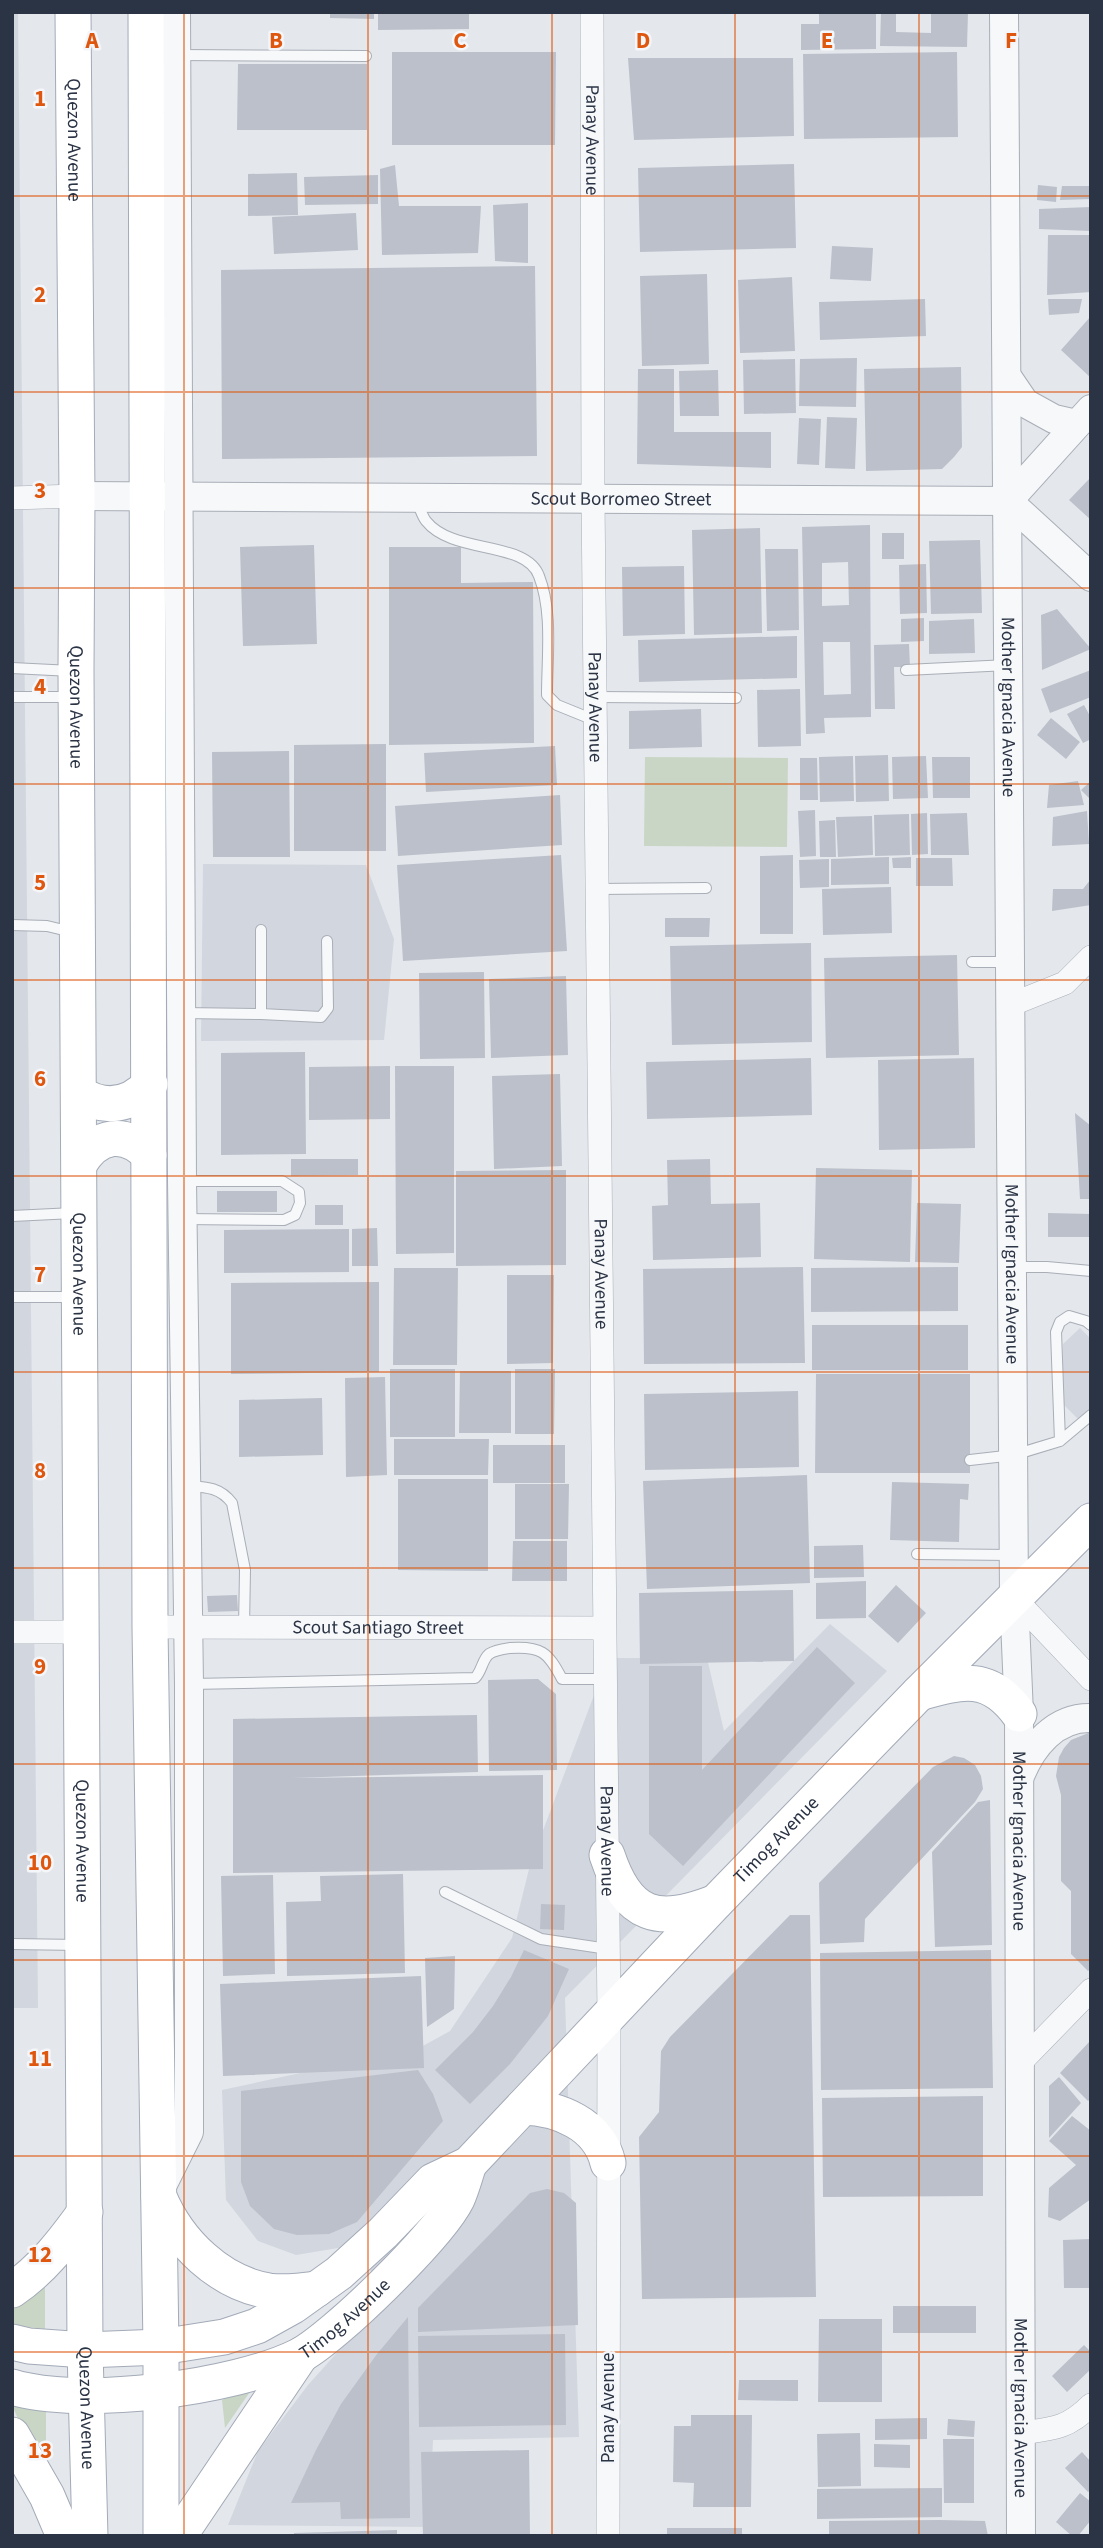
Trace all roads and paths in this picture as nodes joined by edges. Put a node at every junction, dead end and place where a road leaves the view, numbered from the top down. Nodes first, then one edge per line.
1 (72, 12) edge
2 (146, 12) edge
3 (176, 12) edge
4 (592, 12) edge
5 (1004, 12) edge
6 (176, 55) junction
7 (366, 56) dead end
8 (1008, 378) junction
9 (1084, 416) edge
10 (77, 496) junction
11 (129, 496) junction
12 (12, 498) edge
13 (180, 498) junction
14 (416, 499) junction
15 (593, 499) junction
16 (1008, 501) junction
17 (1091, 577) edge
18 (1009, 665) junction
19 (12, 668) edge
20 (906, 670) dead end
21 (76, 684) junction
22 (12, 697) edge
23 (596, 697) junction
24 (736, 698) dead end
25 (596, 721) junction
26 (706, 888) dead end
27 (597, 889) junction
28 (12, 925) edge
29 (261, 930) dead end
30 (78, 933) junction
31 (327, 941) dead end
32 (1091, 957) edge
33 (1010, 961) junction
34 (972, 962) dead end
35 (1010, 1004) junction
36 (182, 1013) junction
37 (261, 1014) junction
38 (150, 1084) junction
39 (80, 1094) junction
40 (149, 1155) junction
41 (80, 1163) junction
42 (182, 1181) junction
43 (80, 1213) junction
44 (12, 1216) edge
45 (183, 1219) junction
46 (1013, 1267) junction
47 (1091, 1271) edge
48 (12, 1297) edge
49 (79, 1297) junction
50 (1091, 1325) edge
51 (1091, 1415) edge
52 (1060, 1441) junction
53 (1014, 1455) junction
54 (970, 1460) dead end
55 (186, 1486) junction
56 (1091, 1521) edge
57 (917, 1554) dead end
58 (1014, 1555) junction
59 (1014, 1598) junction
60 (150, 1627) junction
61 (188, 1627) junction
62 (244, 1627) junction
63 (604, 1628) junction
64 (12, 1632) edge
65 (82, 1632) junction
66 (605, 1679) junction
67 (1091, 1679) edge
68 (188, 1684) junction
69 (919, 1693) junction
70 (1019, 1714) junction
71 (1091, 1718) edge
72 (1019, 1778) junction
73 (607, 1855) junction
74 (445, 1892) dead end
75 (716, 1902) junction
76 (12, 1944) edge
77 (84, 1945) junction
78 (608, 1949) junction
79 (1091, 1990) edge
80 (609, 2016) junction
81 (1020, 2063) junction
82 (523, 2107) junction
83 (608, 2162) junction
84 (469, 2164) junction
85 (158, 2194) junction
86 (85, 2212) junction
87 (317, 2289) junction
88 (12, 2290) edge
89 (12, 2342) edge
90 (161, 2347) junction
91 (85, 2350) junction
92 (300, 2355) junction
93 (12, 2387) edge
94 (161, 2391) junction
95 (86, 2396) junction
96 (1091, 2405) edge
97 (1021, 2433) junction
98 (12, 2435) edge
99 (64, 2536) edge
100 (90, 2536) edge
101 (161, 2536) edge
102 (179, 2536) edge
103 (608, 2536) edge
104 (1021, 2536) edge

1 - 10 main road, Quezon Avenue
2 - 11 main road
3 - 6 street
4 - 15 street, Panay Avenue
5 - 8 street, Mother Ignacia Avenue
6 - 7 lane
6 - 13 street
8 - 9 street
8 - 16 street, Mother Ignacia Avenue
9 - 16 street
10 - 11 street, Scout Borromeo Street
10 - 12 street
10 - 21 main road, Quezon Avenue
11 - 13 street, Scout Borromeo Street
11 - 38 main road
13 - 14 street, Scout Borromeo Street
13 - 36 street
14 - 15 street, Scout Borromeo Street
14 - 25 lane
15 - 16 street, Scout Borromeo Street
15 - 23 street, Panay Avenue
16 - 17 street
16 - 18 street, Mother Ignacia Avenue
18 - 20 lane
18 - 33 street, Mother Ignacia Avenue
19 - 21 lane
21 - 22 lane
21 - 30 main road, Quezon Avenue
23 - 24 lane
23 - 25 street, Panay Avenue
25 - 27 street, Panay Avenue
26 - 27 lane
27 - 63 street, Panay Avenue
28 - 30 lane
29 - 37 lane
30 - 39 main road, Quezon Avenue
31 - 37 lane
32 - 35 street
33 - 34 lane
33 - 35 street, Mother Ignacia Avenue
35 - 46 street, Mother Ignacia Avenue
36 - 37 lane
36 - 42 street
38 - 39 main road
38 - 40 main road
39 - 41 main road, Quezon Avenue
40 - 41 main road
40 - 60 main road
41 - 43 main road, Quezon Avenue
42 - 45 street
42 - 45 lane
43 - 44 lane
43 - 49 main road, Quezon Avenue
45 - 55 street
46 - 47 lane
46 - 53 street, Mother Ignacia Avenue
48 - 49 lane
49 - 65 main road, Quezon Avenue
50 - 52 lane
51 - 52 lane
52 - 53 lane
53 - 54 lane
53 - 58 street, Mother Ignacia Avenue
55 - 61 street
55 - 62 lane
56 - 59 main road, Timog Avenue
57 - 58 lane
58 - 59 street, Mother Ignacia Avenue
59 - 67 street
59 - 69 main road, Timog Avenue
59 - 70 street, Mother Ignacia Avenue
60 - 61 street, Scout Santiago Street
60 - 85 main road
61 - 62 street, Scout Santiago Street
61 - 68 street
62 - 63 street, Scout Santiago Street
63 - 66 street, Panay Avenue
64 - 65 street
65 - 77 main road, Quezon Avenue
66 - 68 lane
66 - 73 street, Panay Avenue
68 - 85 street
69 - 70 main road
69 - 75 main road, Timog Avenue
70 - 72 street, Mother Ignacia Avenue
71 - 72 street
72 - 81 street, Mother Ignacia Avenue
73 - 75 main road
73 - 78 street, Panay Avenue
74 - 78 lane
75 - 80 main road, Timog Avenue
76 - 77 lane
77 - 86 main road, Quezon Avenue
78 - 80 street, Panay Avenue
79 - 81 street
80 - 82 main road, Timog Avenue
80 - 83 street, Panay Avenue
81 - 97 street, Mother Ignacia Avenue
82 - 83 main road
82 - 84 main road, Timog Avenue
83 - 103 street, Panay Avenue
84 - 87 main road, Timog Avenue
84 - 92 main road, Timog Avenue
85 - 87 main road
85 - 90 main road
86 - 88 main road
86 - 91 main road, Quezon Avenue
87 - 90 main road, Timog Avenue
89 - 91 main road, Timog Avenue
90 - 91 main road, Timog Avenue
90 - 94 main road
91 - 95 main road, Quezon Avenue
92 - 94 main road, Timog Avenue
92 - 102 main road
93 - 95 main road, Timog Avenue
94 - 95 main road, Timog Avenue
94 - 101 main road
95 - 100 main road, Quezon Avenue
96 - 97 street
97 - 104 street, Mother Ignacia Avenue
98 - 99 main road

